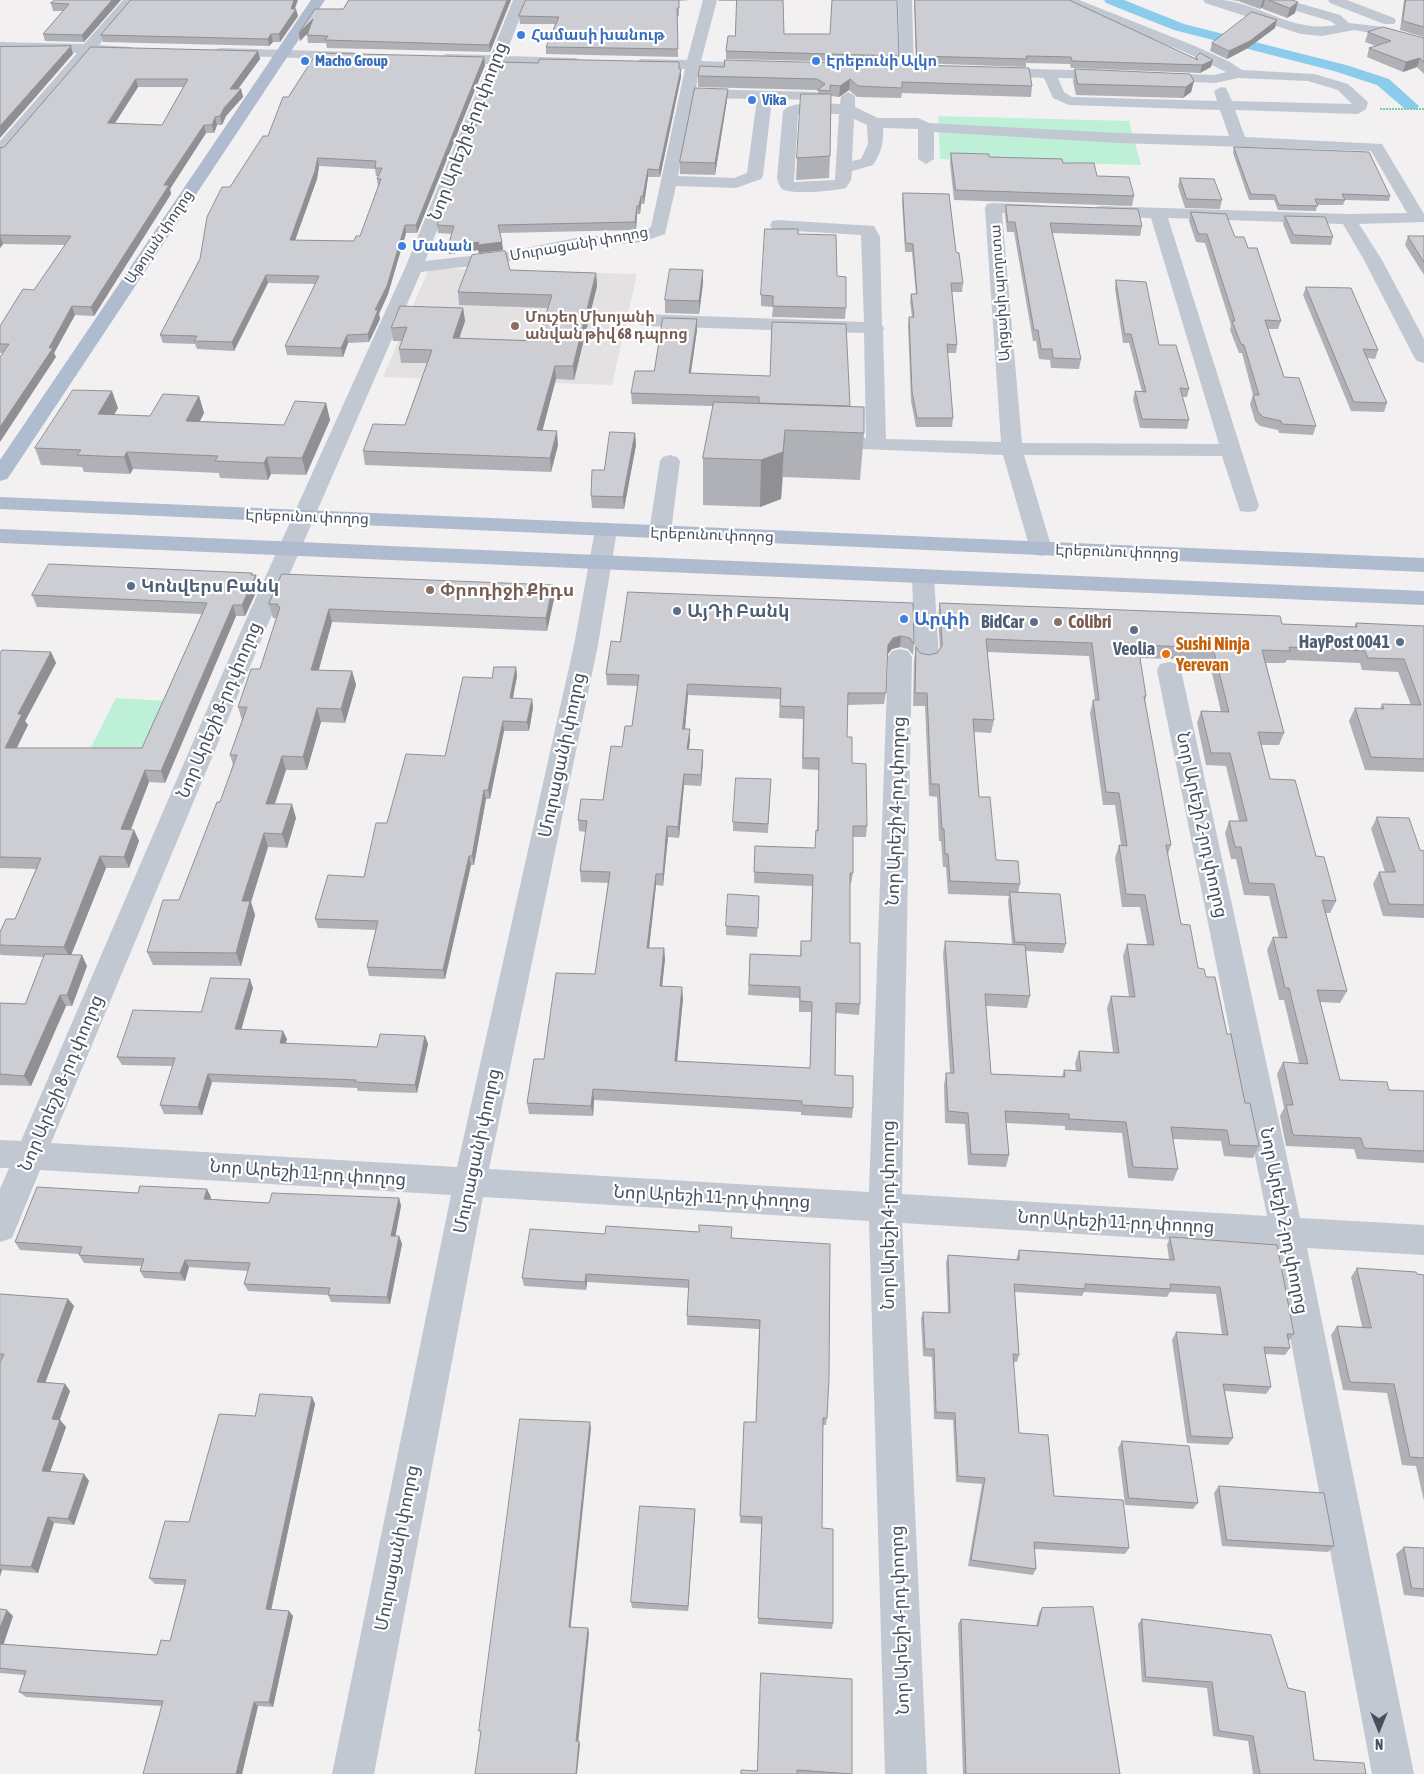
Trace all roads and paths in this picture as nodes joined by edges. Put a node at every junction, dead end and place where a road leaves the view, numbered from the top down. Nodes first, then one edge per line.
1 (130, 0) edge
2 (318, 0) edge
3 (520, 0) edge
4 (710, 0) edge
5 (905, 0) edge
6 (1067, 0) edge
7 (1210, 0) edge
8 (1274, 0) edge
9 (1335, 0) edge
10 (1345, 26) junction
11 (1424, 32) edge
12 (1424, 44) edge
13 (0, 46) edge
14 (87, 49) junction
15 (136, 50) edge
16 (205, 52) edge
17 (283, 54) junction
18 (366, 56) edge
19 (435, 58) edge
20 (495, 60) junction
21 (594, 62) edge
22 (624, 63) edge
23 (693, 65) junction
24 (771, 67) edge
25 (926, 71) edge
26 (982, 72) edge
27 (1049, 73) junction
28 (1238, 74) junction
29 (1216, 79) junction
30 (858, 83) edge
31 (688, 93) junction
32 (765, 101) junction
33 (847, 102) junction
34 (715, 105) edge
35 (1227, 106) junction
36 (1407, 109) dead end
37 (1424, 109) edge
38 (875, 122) junction
39 (926, 127) junction
40 (1239, 141) junction
41 (0, 151) edge
42 (926, 159) dead end
43 (843, 168) junction
44 (669, 181) junction
45 (1061, 210) edge
46 (1081, 211) edge
47 (1158, 213) junction
48 (1348, 218) junction
49 (778, 225) dead end
50 (414, 268) junction
51 (644, 320) dead end
52 (874, 328) junction
53 (1424, 357) edge
54 (810, 442) edge
55 (876, 445) junction
56 (1012, 449) junction
57 (1231, 450) junction
58 (670, 462) dead end
59 (0, 475) edge
60 (0, 503) edge
61 (1248, 506) dead end
62 (303, 517) junction
63 (606, 530) junction
64 (660, 532) junction
65 (0, 536) edge
66 (288, 549) junction
67 (1041, 549) junction
68 (600, 562) junction
69 (1424, 565) edge
70 (923, 576) junction
71 (1424, 598) edge
72 (1169, 670) dead end
73 (15, 1155) edge
74 (470, 1183) junction
75 (885, 1208) junction
76 (0, 1227) edge
77 (1287, 1232) junction
78 (1424, 1240) edge
79 (353, 1774) edge
80 (906, 1774) edge
81 (1393, 1774) edge

1 - 14 street
2 - 17 main road, Աթոյան փողոց
3 - 20 street, Նոր Արեշի 8-րդ փողոց
4 - 23 street, Մուրացանի փողոց
5 - 25 street
6 - 28 street
7 - 10 street
8 - 10 street
9 - 11 street
10 - 12 street
13 - 14 street
14 - 15 street
14 - 41 street
16 - 17 street
17 - 18 street
17 - 59 main road, Աթոյան փողոց
19 - 20 street
20 - 21 street
20 - 50 street, Նոր Արեշի 8-րդ փողոց
22 - 23 street
23 - 24 street
23 - 31 street, Մուրացանի փողոց
26 - 27 street
27 - 29 street
27 - 35 street
28 - 29 street
28 - 35 street
29 - 35 street
30 - 33 street
31 - 32 street
31 - 44 street, Մուրացանի փողոց
32 - 33 street
32 - 34 street
32 - 44 street
33 - 38 street
33 - 43 street
33 - 43 street
35 - 40 street
36 - 37 path
38 - 39 street
38 - 43 street
39 - 40 street
39 - 42 street
40 - 48 street
44 - 50 street, Մուրացանի փողոց
45 - 56 street, Արցախի պողոտա
46 - 47 street
47 - 48 street
47 - 57 street
48 - 53 street
49 - 52 street
50 - 62 street, Նոր Արեշի 8-րդ փողոց
51 - 52 street
52 - 55 street
54 - 55 street
55 - 56 street
56 - 57 street
56 - 67 street, Արցախի պողոտա
57 - 61 street
58 - 64 street
60 - 62 main road, Էրեբունու փողոց
62 - 63 main road, Էրեբունու փողոց
62 - 66 street, Նոր Արեշի 8-րդ փողոց
63 - 64 main road, Էրեբունու փողոց
63 - 68 street, Մուրացանի փողոց
64 - 67 main road, Էրեբունու փողոց
65 - 66 main road, Էրեբունու փողոց
66 - 68 main road, Էրեբունու փողոց
66 - 73 street, Նոր Արեշի 8-րդ փողոց
67 - 69 main road, Էրեբունու փողոց
68 - 70 main road, Էրեբունու փողոց
68 - 74 street, Մուրացանի փողոց
70 - 71 main road, Էրեբունու փողոց
70 - 75 street, Նոր Արեշի 4-րդ փողոց
72 - 77 street, Նոր Արեշի 2-րդ փողոց
73 - 74 street, Նոր Արեշի 11-րդ փողոց
73 - 76 street, Նոր Արեշի 8-րդ փողոց
74 - 75 street, Նոր Արեշի 11-րդ փողոց
74 - 79 street, Մուրացանի փողոց
75 - 77 street, Նոր Արեշի 11-րդ փողոց
75 - 80 street, Նոր Արեշի 4-րդ փողոց
77 - 78 street, Նոր Արեշի 11-րդ փողոց
77 - 81 street, Նոր Արեշի 2-րդ փողոց

